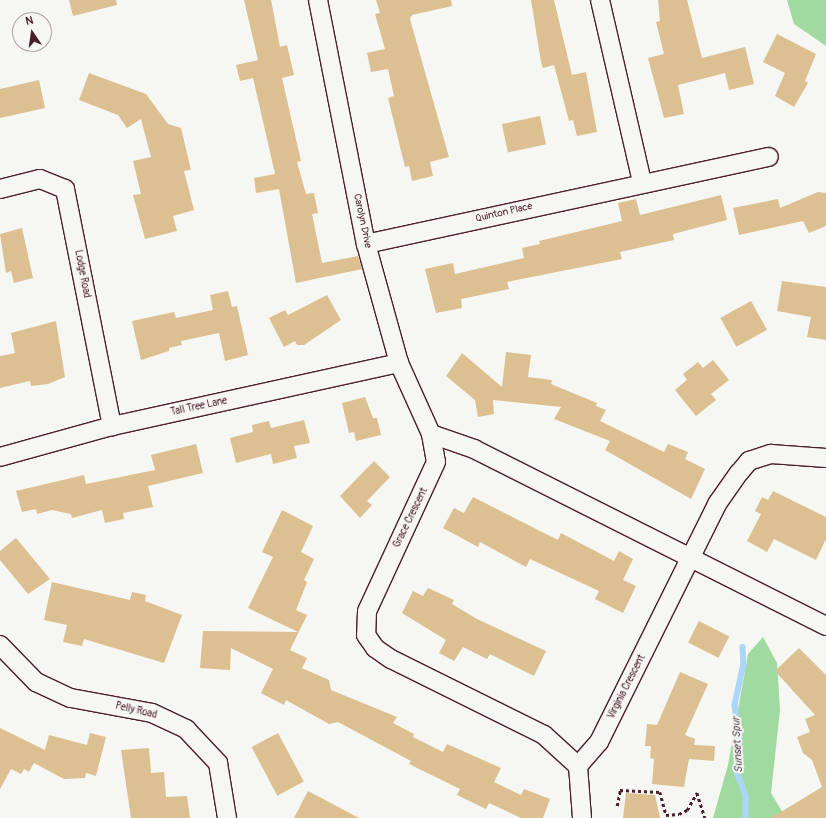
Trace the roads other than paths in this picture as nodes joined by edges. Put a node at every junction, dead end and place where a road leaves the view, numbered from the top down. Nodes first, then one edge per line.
1 (318, 0) edge
2 (600, 0) edge
3 (769, 157) dead end
4 (642, 182) junction
5 (0, 188) edge
6 (366, 244) junction
7 (399, 363) junction
8 (112, 426) junction
9 (431, 434) junction
10 (0, 457) edge
11 (826, 458) edge
12 (693, 557) junction
13 (826, 626) edge
14 (0, 645) edge
15 (578, 766) junction
16 (227, 818) edge
17 (582, 818) edge

1 - 6 street, Carolyn Drive
2 - 4 street
3 - 4 street, Quinton Place
4 - 6 street, Quinton Place
5 - 8 street, Lodge Road
6 - 7 street, Carolyn Drive
7 - 8 street, Tall Tree Lane
7 - 9 street, Carolyn Drive
8 - 10 street, Tall Tree Lane
9 - 12 street
9 - 15 street, Grace Crescent
11 - 12 street, Virginia Crescent
12 - 13 street
12 - 15 street, Virginia Crescent
14 - 16 street, Pelly Road
15 - 17 street

